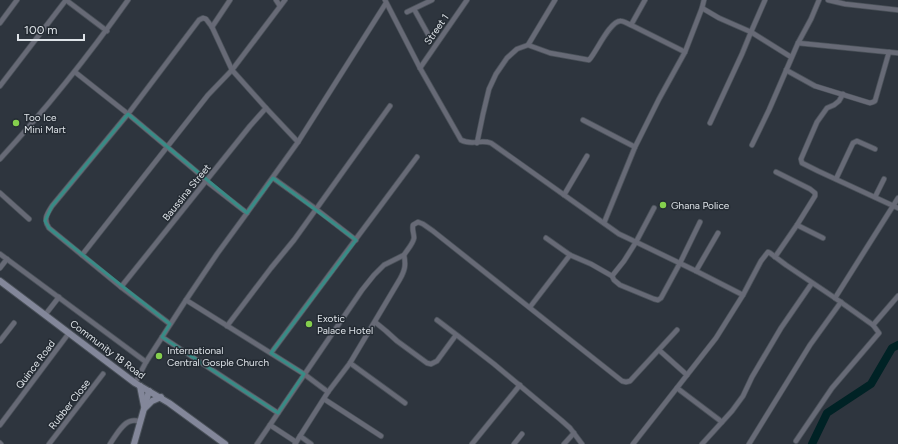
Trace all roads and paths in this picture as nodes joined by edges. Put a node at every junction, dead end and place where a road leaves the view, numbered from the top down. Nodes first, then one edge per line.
1 (17, 0) edge
2 (66, 0) edge
3 (128, 0) edge
4 (230, 0) edge
5 (276, 0) edge
6 (285, 0) edge
7 (432, 0) edge
8 (467, 0) edge
9 (555, 0) edge
10 (645, 0) edge
11 (704, 0) edge
12 (765, 0) edge
13 (819, 0) edge
14 (828, 0) edge
15 (385, 1) edge
16 (280, 6) junction
17 (702, 8) junction
18 (414, 9) junction
19 (898, 10) edge
20 (407, 12) dead end
21 (0, 23) edge
22 (630, 24) junction
23 (212, 27) junction
24 (107, 30) junction
25 (751, 32) junction
26 (428, 36) dead end
27 (798, 43) junction
28 (528, 44) junction
29 (685, 52) junction
30 (889, 52) junction
31 (898, 53) edge
32 (791, 57) junction
33 (420, 68) junction
34 (232, 70) junction
35 (786, 70) junction
36 (75, 72) junction
37 (0, 86) edge
38 (842, 94) junction
39 (390, 106) dead end
40 (266, 108) junction
41 (128, 114) junction
42 (583, 120) dead end
43 (710, 124) dead end
44 (298, 142) junction
45 (477, 143) junction
46 (752, 145) dead end
47 (167, 147) junction
48 (635, 147) junction
49 (876, 149) dead end
50 (588, 156) dead end
51 (417, 157) dead end
52 (0, 159) edge
53 (776, 172) dead end
54 (273, 178) junction
55 (836, 179) junction
56 (884, 179) dead end
57 (206, 181) junction
58 (0, 193) edge
59 (564, 195) junction
60 (875, 198) junction
61 (898, 198) edge
62 (896, 207) edge
63 (654, 208) dead end
64 (316, 209) junction
65 (247, 213) junction
66 (29, 220) dead end
67 (700, 222) dead end
68 (604, 223) junction
69 (797, 225) junction
70 (718, 233) dead end
71 (546, 238) dead end
72 (823, 238) dead end
73 (356, 240) junction
74 (636, 242) junction
75 (0, 254) edge
76 (82, 255) junction
77 (404, 255) junction
78 (570, 255) junction
79 (775, 257) junction
80 (7, 259) junction
81 (680, 264) junction
82 (0, 268) edge
83 (696, 271) junction
84 (612, 276) junction
85 (0, 281) edge
86 (812, 283) junction
87 (121, 287) junction
88 (743, 295) junction
89 (898, 296) edge
90 (59, 297) junction
91 (835, 298) junction
92 (186, 300) junction
93 (841, 302) junction
94 (530, 307) junction
95 (45, 315) junction
96 (436, 320) dead end
97 (375, 322) junction
98 (14, 323) dead end
99 (170, 324) junction
100 (227, 326) junction
101 (873, 326) junction
102 (677, 330) dead end
103 (70, 333) junction
104 (456, 335) junction
105 (162, 337) junction
106 (0, 342) edge
107 (659, 350) junction
108 (271, 353) junction
109 (146, 362) junction
110 (350, 362) junction
111 (103, 374) dead end
112 (304, 374) junction
113 (687, 375) junction
114 (137, 384) junction
115 (520, 385) junction
116 (677, 388) junction
117 (150, 391) junction
118 (328, 392) junction
119 (161, 397) junction
120 (324, 399) junction
121 (405, 403) dead end
122 (145, 408) junction
123 (278, 413) junction
124 (141, 421) junction
125 (722, 422) junction
126 (0, 425) edge
127 (270, 425) junction
128 (574, 433) junction
129 (522, 434) dead end
130 (300, 436) junction
131 (381, 436) dead end
132 (796, 441) dead end
133 (704, 442) edge
134 (295, 443) edge
135 (50, 444) edge
136 (110, 444) edge
137 (134, 444) edge
138 (225, 444) edge
139 (257, 444) edge
140 (312, 444) edge
141 (472, 444) edge
142 (514, 444) edge
143 (564, 444) edge
144 (582, 444) edge
145 (633, 444) edge
146 (710, 444) edge
147 (749, 444) edge

1 - 21 street
2 - 24 street
2 - 37 street
3 - 24 street
4 - 23 street
5 - 16 street
6 - 16 street
7 - 18 street
8 - 33 street, Street 1
9 - 28 street
10 - 22 street
11 - 17 street
12 - 25 street
13 - 27 street
14 - 19 street
15 - 33 street
15 - 44 street
16 - 34 street
17 - 25 street
17 - 29 street
18 - 20 street
18 - 26 street
22 - 28 street
22 - 29 street
23 - 34 street
23 - 41 street
24 - 36 street
25 - 32 street
25 - 43 street
27 - 30 street
27 - 32 street
28 - 45 street
29 - 48 street
30 - 31 street
30 - 38 street
32 - 35 street
33 - 45 street
34 - 40 street
34 - 47 street
35 - 38 street
35 - 46 street
36 - 41 street
36 - 52 street
38 - 55 street
39 - 64 street
40 - 44 street
40 - 57 street, Baussina Street
41 - 47 street
41 - 76 street
42 - 48 street
44 - 54 street
45 - 59 street
47 - 57 street
47 - 76 street
48 - 68 street
49 - 55 street
50 - 59 street
51 - 73 street
53 - 69 street
54 - 64 street
54 - 65 street
55 - 60 street
56 - 60 street
57 - 65 street
57 - 87 street, Baussina Street
58 - 66 street
59 - 68 street
60 - 62 street
61 - 62 street
62 - 91 street
63 - 74 street
64 - 73 street
64 - 100 street
65 - 92 street
67 - 81 street
68 - 74 street
69 - 72 street
69 - 79 street
70 - 83 street
71 - 78 street
73 - 108 street
74 - 81 street
74 - 84 street
75 - 80 street
76 - 87 street
77 - 94 street
77 - 97 street
77 - 112 street
78 - 84 street
78 - 94 street
79 - 86 street
79 - 88 street
80 - 82 street
80 - 90 street
81 - 83 street
81 - 84 street
83 - 88 street
85 - 95 main road, Community 18 Road
86 - 91 street
86 - 125 street
87 - 99 street
88 - 113 street
89 - 101 street
90 - 95 street
90 - 109 street
91 - 93 street
92 - 99 street
92 - 100 street
93 - 101 street
93 - 147 street
94 - 107 street
95 - 103 main road, Community 18 Road
96 - 104 street
97 - 104 street
97 - 110 street
98 - 106 street
99 - 105 street
100 - 108 street
101 - 132 street
102 - 107 street
103 - 114 main road, Community 18 Road
103 - 126 street, Quince Road
104 - 115 street
105 - 109 street
105 - 123 street
107 - 113 street
108 - 112 street
109 - 114 street
110 - 118 street
110 - 121 street
111 - 135 street, Rubber Close
112 - 118 street
112 - 123 street
113 - 116 street
114 - 117 main road, Community 18 Road
114 - 122 main road
115 - 128 street
115 - 141 street
116 - 125 street
116 - 145 street
117 - 119 main road, Community 18 Road
117 - 122 main road
118 - 120 street
119 - 122 main road
119 - 138 main road, Community 18 Road
120 - 130 street
120 - 131 street
122 - 124 main road
123 - 127 street
124 - 136 street
124 - 137 main road
125 - 133 street
127 - 134 street
127 - 139 street
128 - 143 street
128 - 144 street
129 - 142 street
130 - 134 street
130 - 140 street
133 - 146 street

